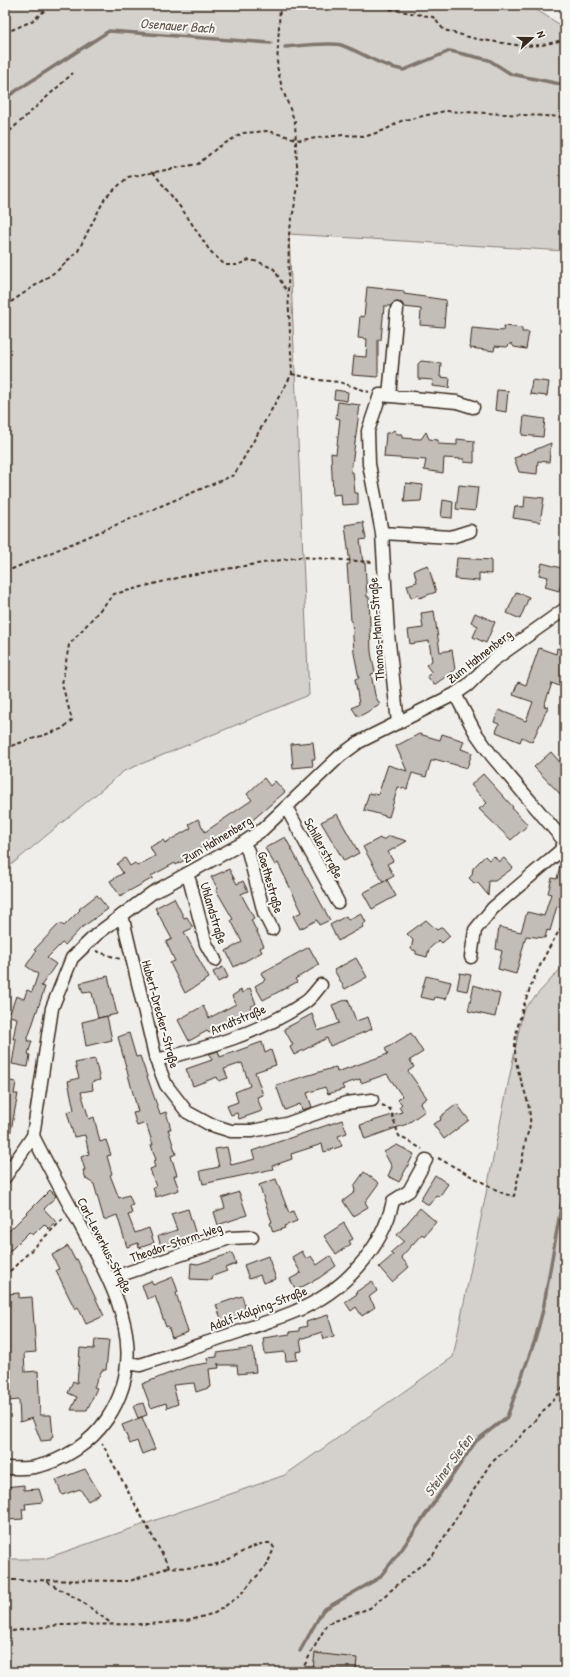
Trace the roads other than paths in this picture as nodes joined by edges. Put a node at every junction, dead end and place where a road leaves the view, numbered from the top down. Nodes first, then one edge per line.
1 (396, 309) dead end
2 (384, 396) junction
3 (473, 407) dead end
4 (470, 531) dead end
5 (382, 533) junction
6 (565, 609) edge
7 (455, 694) junction
8 (398, 723) junction
9 (286, 807) junction
10 (243, 842) junction
11 (186, 874) junction
12 (338, 902) dead end
13 (122, 915) junction
14 (272, 929) dead end
15 (470, 957) dead end
16 (215, 960) dead end
17 (321, 985) dead end
18 (156, 1060) junction
19 (372, 1100) road end
20 (33, 1136) junction
21 (428, 1156) road end
22 (5, 1177) edge
23 (252, 1237) dead end
24 (109, 1279) junction
25 (127, 1363) junction
26 (5, 1468) edge

1 - 2 street, Thomas-Mann-Straße
2 - 3 street
2 - 5 street, Thomas-Mann-Straße
4 - 5 street
5 - 8 street, Thomas-Mann-Straße
6 - 7 street, Zum Hahnenberg
7 - 8 street, Zum Hahnenberg
7 - 15 street
8 - 9 street, Zum Hahnenberg
9 - 10 street, Zum Hahnenberg
9 - 12 street, Schillerstraße
10 - 11 street, Zum Hahnenberg
10 - 14 street, Goethestraße
11 - 13 street, Zum Hahnenberg
11 - 16 street, Uhlandstraße
13 - 18 street, Hubert-Drecker-Straße
13 - 20 street, Zum Hahnenberg
17 - 18 street, Arndtstraße
18 - 19 street, Hubert-Drecker-Straße
20 - 22 street, Zum Hahnenberg
20 - 24 street, Carl-Leverkus-Straße
21 - 25 street, Adolf-Kolping-Straße
23 - 24 street, Theodor-Storm-Weg
24 - 25 street, Carl-Leverkus-Straße
25 - 26 street, Carl-Leverkus-Straße

